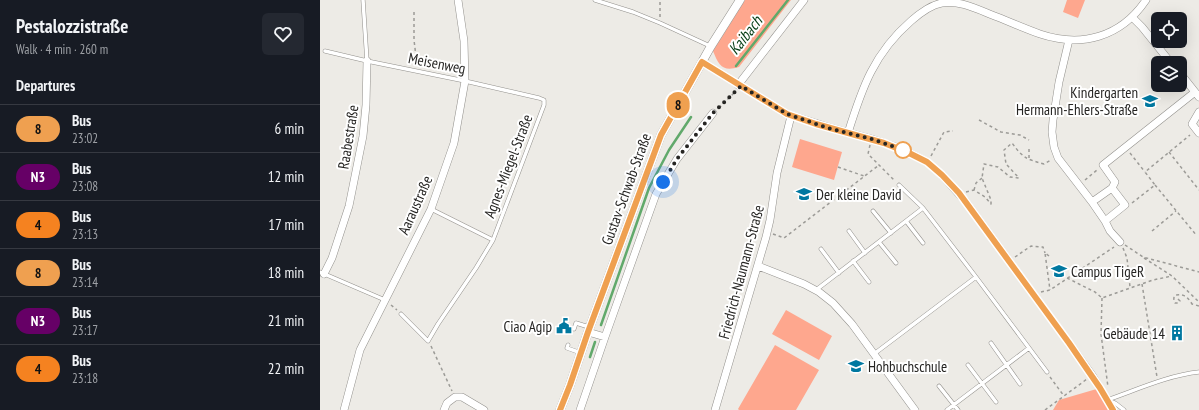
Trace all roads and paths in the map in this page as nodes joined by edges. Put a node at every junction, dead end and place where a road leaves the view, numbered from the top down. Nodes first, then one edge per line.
1 (363, 0) edge
2 (458, 0) edge
3 (595, 0) edge
4 (660, 0) edge
5 (740, 0) edge
6 (804, 0) edge
7 (1146, 0) edge
8 (941, 1) edge
9 (414, 12) dead end
10 (1132, 18) junction
11 (660, 22) junction
12 (1069, 40) junction
13 (711, 46) junction
14 (325, 50) dead end
15 (1166, 56) edge
16 (367, 61) junction
17 (702, 62) junction
18 (417, 71) junction
19 (465, 81) junction
20 (1187, 83) edge
21 (740, 85) junction
22 (1197, 95) edge
23 (544, 100) joint
24 (1199, 112) edge
25 (713, 113) joint
26 (791, 116) junction
27 (979, 120) dead end
28 (953, 131) dead end
29 (1198, 131) edge
30 (848, 133) junction
31 (872, 139) junction
32 (1029, 140) dead end
33 (1126, 148) junction
34 (1029, 149) dead end
35 (1169, 152) junction
36 (1058, 157) junction
37 (1029, 160) junction
38 (927, 162) junction
39 (878, 165) junction
40 (1103, 165) junction
41 (838, 167) dead end
42 (1145, 172) junction
43 (864, 176) junction
44 (982, 178) junction
45 (899, 185) joint
46 (1079, 185) junction
47 (1155, 185) junction
48 (1112, 188) junction
49 (974, 190) junction
50 (1199, 190) edge
51 (959, 193) junction
52 (1092, 202) junction
53 (1125, 205) junction
54 (922, 208) junction
55 (431, 209) junction
56 (873, 211) dead end
57 (1176, 211) junction
58 (906, 221) junction
59 (1105, 221) junction
60 (849, 231) dead end
61 (1152, 231) dead end
62 (767, 232) junction
63 (891, 233) junction
64 (1196, 236) dead end
65 (493, 240) junction
66 (879, 242) junction
67 (1120, 242) junction
68 (923, 243) dead end
69 (821, 249) dead end
70 (865, 252) junction
71 (1045, 252) junction
72 (1049, 256) dead end
73 (1143, 256) junction
74 (854, 261) junction
75 (1009, 261) junction
76 (896, 263) dead end
77 (758, 266) junction
78 (1199, 272) edge
79 (322, 273) edge
80 (839, 273) junction
81 (1172, 276) junction
82 (976, 277) junction
83 (1067, 278) junction
84 (869, 282) dead end
85 (1142, 284) junction
86 (1130, 287) junction
87 (816, 290) junction
88 (1050, 290) junction
89 (1034, 296) junction
90 (1199, 296) edge
91 (1102, 298) junction
92 (1196, 298) junction
93 (1178, 299) dead end
94 (385, 300) junction
95 (1199, 302) edge
96 (1199, 306) edge
97 (401, 314) joint
98 (574, 329) dead end
99 (589, 330) junction
100 (605, 337) junction
101 (428, 341) junction
102 (991, 343) dead end
103 (568, 345) dead end
104 (1029, 348) junction
105 (581, 353) junction
106 (874, 354) junction
107 (968, 365) dead end
108 (1007, 365) junction
109 (1047, 372) joint
110 (1199, 372) edge
111 (1092, 375) junction
112 (1158, 382) junction
113 (982, 383) junction
114 (1020, 384) dead end
115 (939, 386) dead end
116 (1064, 396) junction
117 (455, 397) junction
118 (1108, 400) junction
119 (996, 402) dead end
120 (954, 405) junction
121 (344, 410) edge
122 (444, 410) edge
123 (484, 410) edge
124 (560, 410) edge
125 (580, 410) edge
126 (715, 410) edge
127 (915, 410) edge
128 (947, 410) edge
129 (958, 410) edge
130 (1045, 410) edge
131 (1113, 410) edge
132 (1124, 410) edge

1 - 16 lane, Raabestraße
2 - 19 street, Aaraustraße
3 - 11 lane
4 - 11 path
5 - 13 street, Gustav-Schwab-Straße
6 - 21 street
7 - 10 street
8 - 12 street
8 - 30 street
9 - 18 path
10 - 12 street
10 - 15 street
11 - 13 lane
12 - 36 street
13 - 17 street, Gustav-Schwab-Straße
14 - 16 lane, Meisenweg
16 - 18 lane, Meisenweg
16 - 79 street, Raabestraße
17 - 21 street
17 - 99 street, Gustav-Schwab-Straße
18 - 19 lane, Meisenweg
19 - 23 lane, Meisenweg
19 - 55 street, Aaraustraße
20 - 22 street
21 - 25 path
21 - 26 street
22 - 33 street
23 - 65 lane, Agnes-Miegel-Straße
24 - 29 street
25 - 100 street, Gustav-Schwab-Straße
26 - 30 street
26 - 62 street, Friedrich-Naumann-Straße
27 - 32 path
28 - 38 path
29 - 35 path
30 - 31 street
31 - 38 street
31 - 39 path
33 - 40 street
33 - 42 path
34 - 37 path
35 - 42 path
35 - 50 path
36 - 37 path
36 - 46 street
37 - 44 path
38 - 51 street
39 - 43 path
39 - 45 path
40 - 46 path
40 - 48 street
41 - 43 path
42 - 47 path
43 - 62 path
44 - 49 path
44 - 49 path
45 - 54 lane
46 - 52 street
47 - 53 path
47 - 57 path
48 - 52 street
48 - 53 street
49 - 51 path
51 - 75 street
52 - 59 street
53 - 59 street
54 - 58 lane
54 - 82 lane
55 - 65 lane, Agnes-Miegel-Straße
55 - 94 street, Aaraustraße
56 - 63 lane
57 - 61 path
57 - 64 path
58 - 63 lane
58 - 68 lane
59 - 67 street
60 - 70 lane
62 - 77 street, Friedrich-Naumann-Straße
63 - 66 lane
65 - 101 lane, Agnes-Miegel-Straße
66 - 70 lane
66 - 76 lane
67 - 73 path
67 - 83 path
67 - 86 path
69 - 80 lane
70 - 74 lane
71 - 72 path
71 - 75 path
71 - 88 path
73 - 78 path
73 - 81 path
74 - 80 lane
74 - 84 lane
75 - 89 street
77 - 87 street
77 - 126 street, Friedrich-Naumann-Straße
79 - 94 lane
80 - 87 lane
81 - 85 path
81 - 92 path
82 - 104 lane
82 - 106 lane
83 - 88 path
83 - 91 path
85 - 86 path
85 - 112 path
86 - 91 path
87 - 106 street
88 - 89 path
89 - 111 street
90 - 92 path
91 - 118 path
92 - 95 path
93 - 96 path
94 - 97 path
94 - 121 street, Aaraustraße
97 - 101 lane
98 - 99 lane
99 - 100 street
99 - 105 street, Gustav-Schwab-Straße
100 - 125 street, Gustav-Schwab-Straße
101 - 117 path
102 - 108 lane
103 - 105 lane
104 - 108 lane
104 - 109 lane
105 - 124 street, Gustav-Schwab-Straße
106 - 127 street
107 - 113 lane
108 - 113 lane
108 - 114 lane
109 - 116 path
110 - 112 lane
111 - 116 path
111 - 118 street
112 - 118 lane
113 - 119 lane
113 - 120 lane
115 - 120 lane
116 - 130 path
117 - 122 street
117 - 123 street
118 - 131 street
118 - 132 lane
120 - 128 lane
120 - 129 lane

